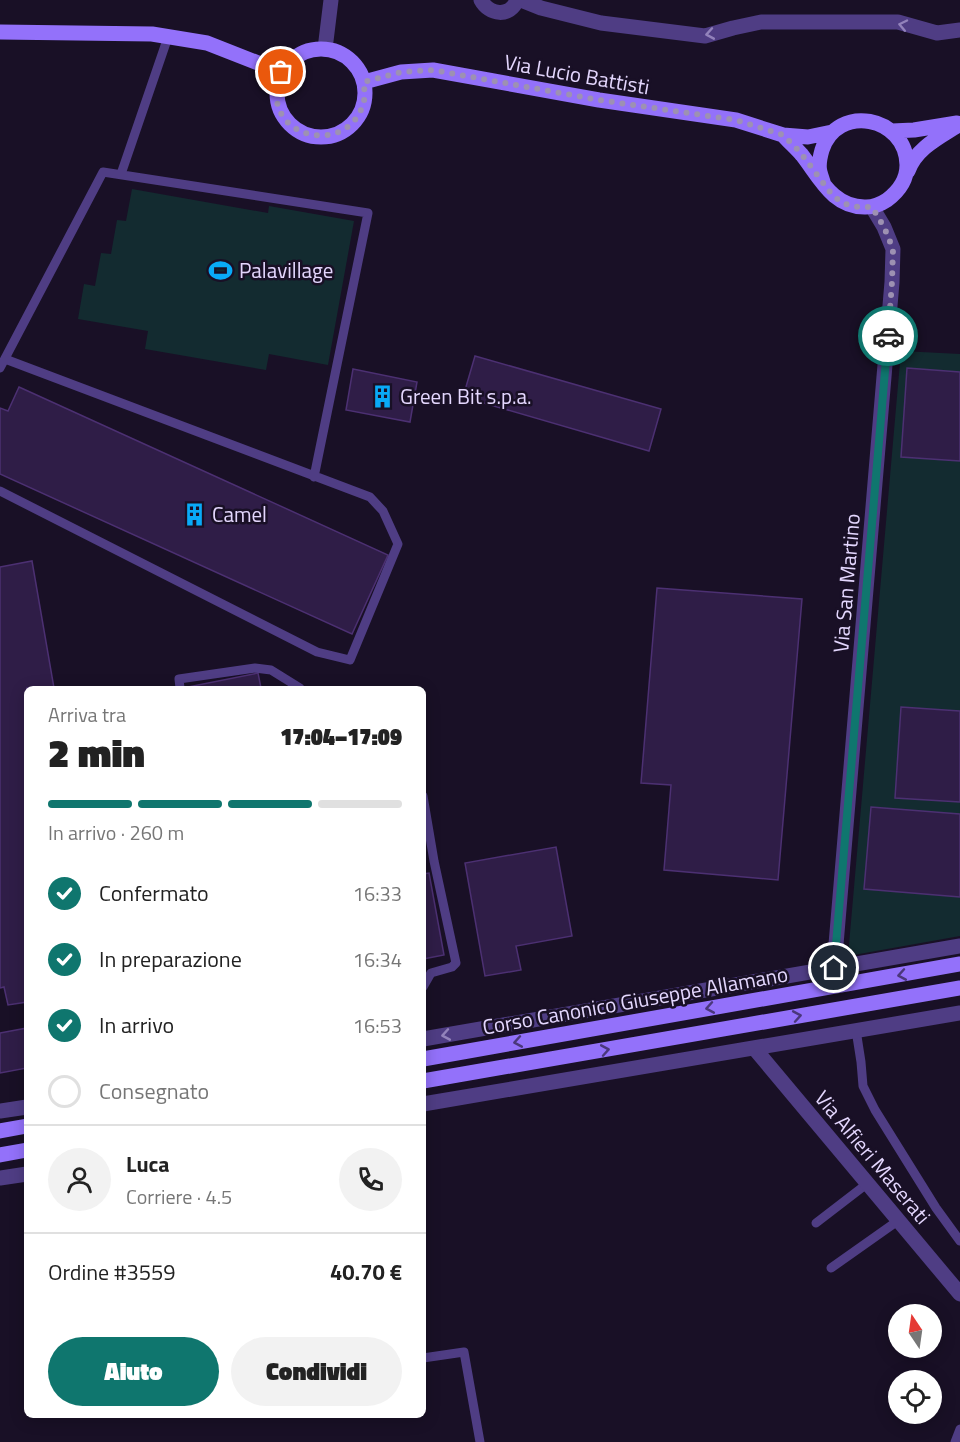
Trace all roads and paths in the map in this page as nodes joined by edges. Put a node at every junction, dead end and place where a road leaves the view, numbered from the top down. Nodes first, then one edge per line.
1 (331, 0) edge
2 (481, 0) edge
3 (519, 0) edge
4 (960, 30) edge
5 (0, 32) edge
6 (168, 37) junction
7 (325, 49) junction
8 (281, 72) junction
9 (364, 82) junction
10 (960, 123) edge
11 (892, 131) junction
12 (832, 132) junction
13 (783, 135) junction
14 (121, 174) junction
15 (824, 185) junction
16 (902, 185) junction
17 (872, 207) junction
18 (2, 363) edge
19 (314, 477) junction
20 (0, 491) edge
21 (180, 686) edge
22 (297, 686) edge
23 (426, 814) edge
24 (434, 861) junction
25 (426, 862) edge
26 (960, 946) edge
27 (960, 964) edge
28 (834, 968) junction
29 (427, 974) edge
30 (960, 988) edge
31 (960, 1012) edge
32 (856, 1030) junction
33 (426, 1037) edge
34 (754, 1048) junction
35 (426, 1058) edge
36 (426, 1080) edge
37 (426, 1103) edge
38 (24, 1108) edge
39 (0, 1112) edge
40 (24, 1127) edge
41 (0, 1131) edge
42 (24, 1151) edge
43 (0, 1155) edge
44 (24, 1174) edge
45 (0, 1178) edge
46 (868, 1183) junction
47 (898, 1220) junction
48 (816, 1223) dead end
49 (960, 1241) edge
50 (831, 1268) dead end
51 (960, 1294) edge
52 (426, 1358) edge
53 (960, 1429) edge
54 (480, 1442) edge
55 (955, 1442) edge

1 - 7 street
2 - 3 street
4 -> 3 street
5 - 6 street
6 - 8 street
6 - 14 lane
7 - 8 street
7 - 9 street
8 - 9 street
9 - 13 street, Via Lucio Battisti
10 - 11 street, Via Lucio Battisti
10 - 16 street, Via Lucio Battisti
11 - 12 street, Via Lucio Battisti
11 - 16 street
12 - 13 street, Via Lucio Battisti
12 - 15 street
13 - 15 street, Via Lucio Battisti
14 - 18 lane
14 - 19 lane
15 - 17 street, Via Lucio Battisti
16 - 17 street, Via Lucio Battisti
17 - 28 street, Via San Martino
18 - 19 lane
19 - 20 lane
21 - 22 lane
23 - 24 lane
24 - 25 lane
24 - 29 lane
26 - 28 street, Corso Canonico Giuseppe Allamano
27 -> 35 street, Corso Canonico Giuseppe Allamano
28 -> 33 street, Corso Canonico Giuseppe Allamano
36 -> 30 street, Corso Canonico Giuseppe Allamano
31 - 32 street
32 - 34 street
32 - 49 lane
34 - 37 street
34 - 46 street, Via Alfieri Maserati
38 - 39 street
40 - 41 street
42 - 43 street
44 - 45 street
46 - 47 street, Via Alfieri Maserati
46 - 48 lane
47 - 50 lane
47 - 51 street, Via Alfieri Maserati
52 - 54 lane
53 - 55 lane

